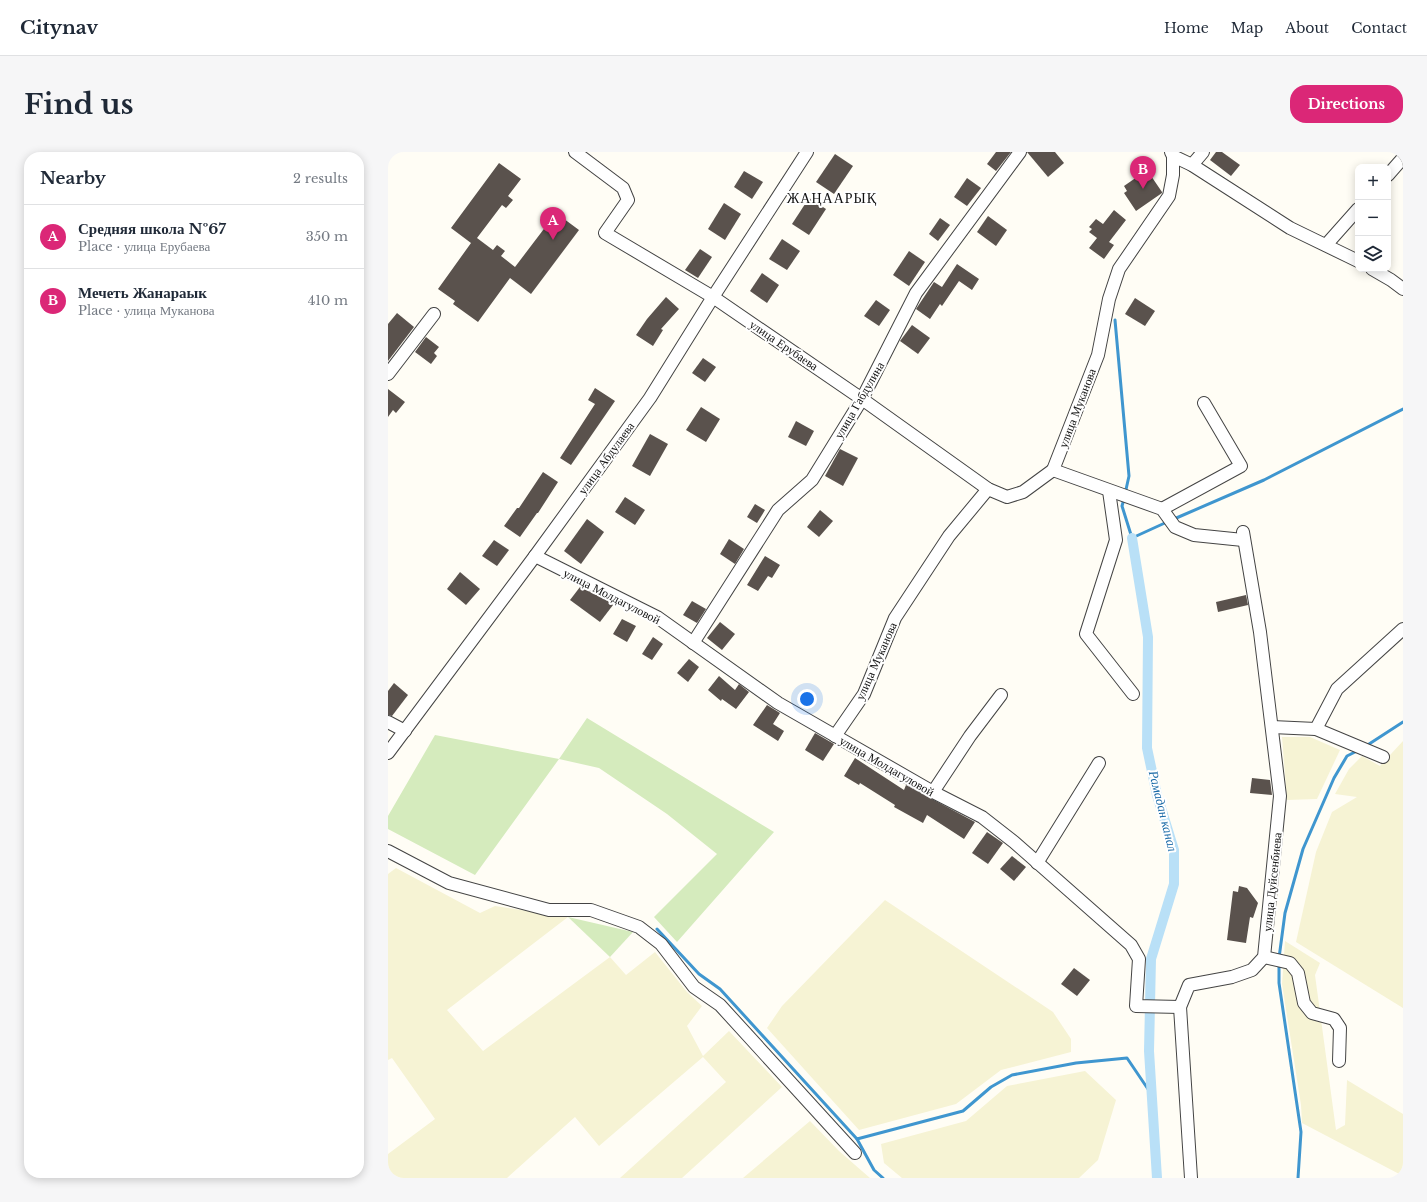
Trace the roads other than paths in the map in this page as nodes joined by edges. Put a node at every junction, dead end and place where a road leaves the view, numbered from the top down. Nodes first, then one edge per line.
1 (575, 152) edge
2 (807, 152) edge
3 (1020, 152) edge
4 (1203, 152) edge
5 (1172, 154) edge
6 (1403, 158) edge
7 (1192, 165) junction
8 (1391, 172) edge
9 (1355, 212) edge
10 (1326, 245) junction
11 (1355, 260) edge
12 (1377, 272) edge
13 (1403, 289) edge
14 (713, 298) junction
15 (434, 314) dead end
16 (388, 374) edge
17 (862, 399) junction
18 (1204, 403) dead end
19 (1052, 470) junction
20 (988, 489) junction
21 (1109, 491) junction
22 (1162, 509) junction
23 (535, 556) junction
24 (1403, 629) edge
25 (692, 643) junction
26 (1133, 694) dead end
27 (1000, 695) dead end
28 (388, 722) edge
29 (1272, 727) junction
30 (1316, 729) junction
31 (405, 731) junction
32 (835, 736) junction
33 (388, 753) edge
34 (1383, 757) dead end
35 (1099, 763) dead end
36 (933, 792) junction
37 (388, 851) edge
38 (1037, 863) junction
39 (1264, 957) junction
40 (1180, 1007) junction
41 (1339, 1061) dead end
42 (855, 1153) dead end
43 (1191, 1178) edge

1 - 14 street, улица Ерубаева
2 - 14 street, улица Абдулаева
3 - 17 street, улица Габдулина
4 - 7 street
5 - 7 street
5 - 19 street, улица Муканова
6 - 8 street
7 - 10 street
9 - 10 street
10 - 11 street
12 - 13 street
14 - 17 street, улица Ерубаева
14 - 23 street, улица Абдулаева
15 - 16 street
17 - 20 street, улица Ерубаева
17 - 25 street, улица Габдулина
18 - 22 street
19 - 20 street, улица Ерубаева
19 - 21 street
20 - 32 street, улица Муканова
21 - 22 street
21 - 26 street
22 - 29 street, улица Дуйсенбиева
23 - 25 street, улица Молдагуловой
23 - 31 street, улица Абдулаева
24 - 30 street
25 - 32 street, улица Молдагуловой
27 - 36 street
28 - 31 street
29 - 30 street
29 - 39 street, улица Дуйсенбиева
30 - 34 street
31 - 33 street, улица Абдулаева
32 - 36 street, улица Молдагуловой
35 - 38 street
36 - 38 street, улица Молдагуловой
37 - 42 street
38 - 40 street, улица Молдагуловой
39 - 40 street
39 - 41 street
40 - 43 street

